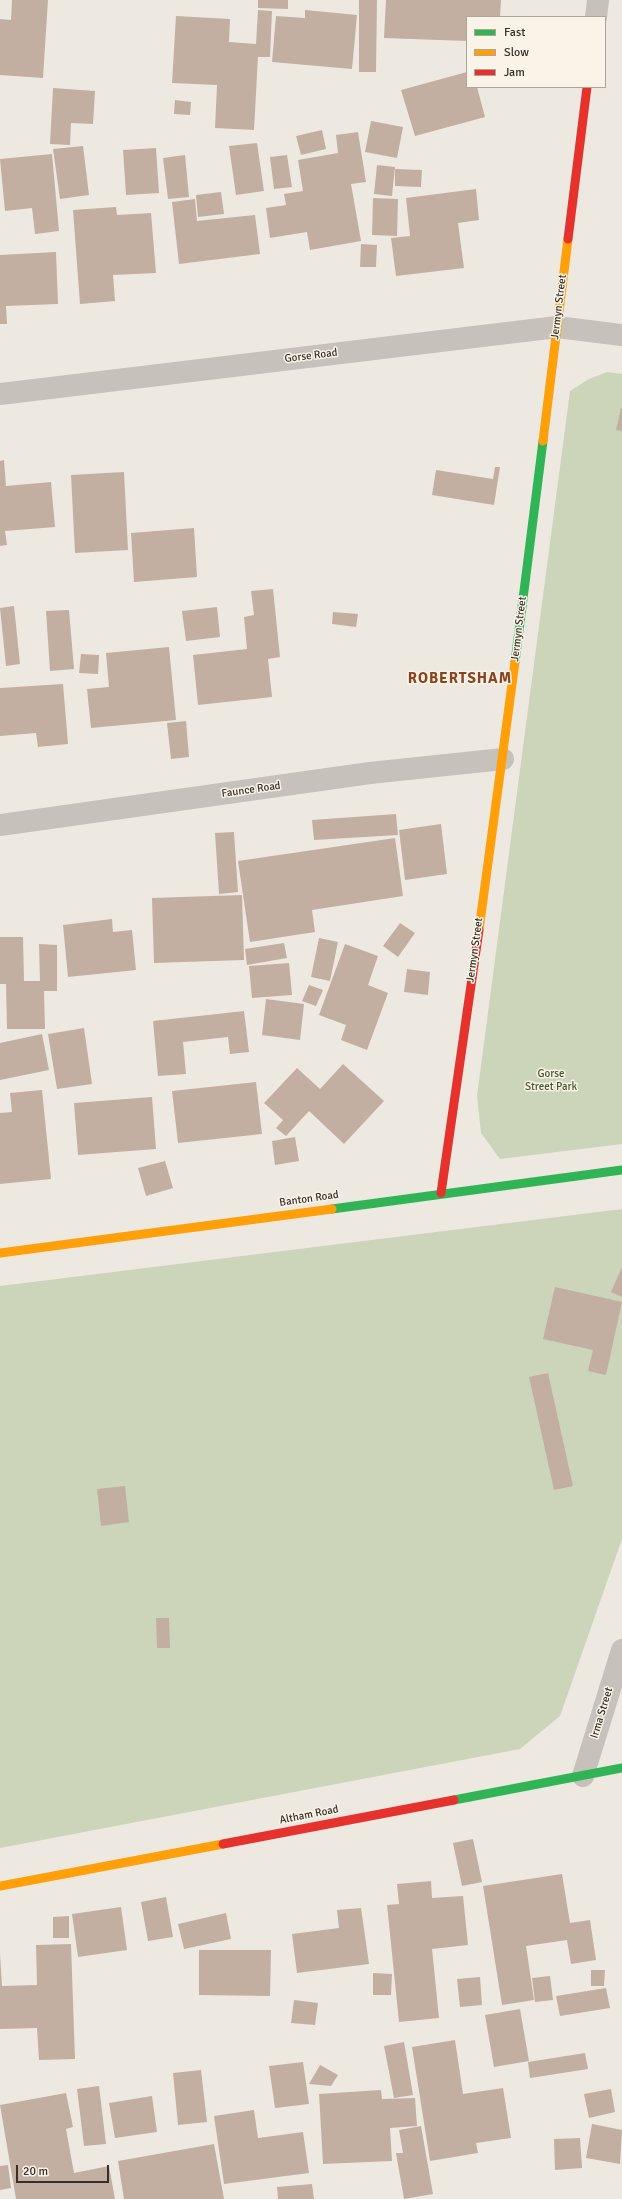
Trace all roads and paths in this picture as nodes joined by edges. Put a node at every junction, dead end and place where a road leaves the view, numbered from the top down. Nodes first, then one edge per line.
1 (598, 0) edge
2 (596, 16) edge
3 (587, 88) edge
4 (557, 327) junction
5 (622, 335) edge
6 (0, 394) edge
7 (503, 759) junction
8 (0, 825) edge
9 (622, 1170) edge
10 (441, 1193) junction
11 (0, 1253) edge
12 (622, 1650) edge
13 (622, 1768) edge
14 (583, 1776) junction
15 (0, 1886) edge

1 - 2 street
3 - 4 street, Jermyn Street
4 - 5 street, Gorse Road
4 - 6 street, Gorse Road
4 - 7 street, Jermyn Street
7 - 8 street, Faunce Road
7 - 10 street, Jermyn Street
9 - 10 street, Banton Road
10 - 11 street, Banton Road
12 - 14 street, Irma Street
13 - 14 street, Altham Road
14 - 15 street, Altham Road

